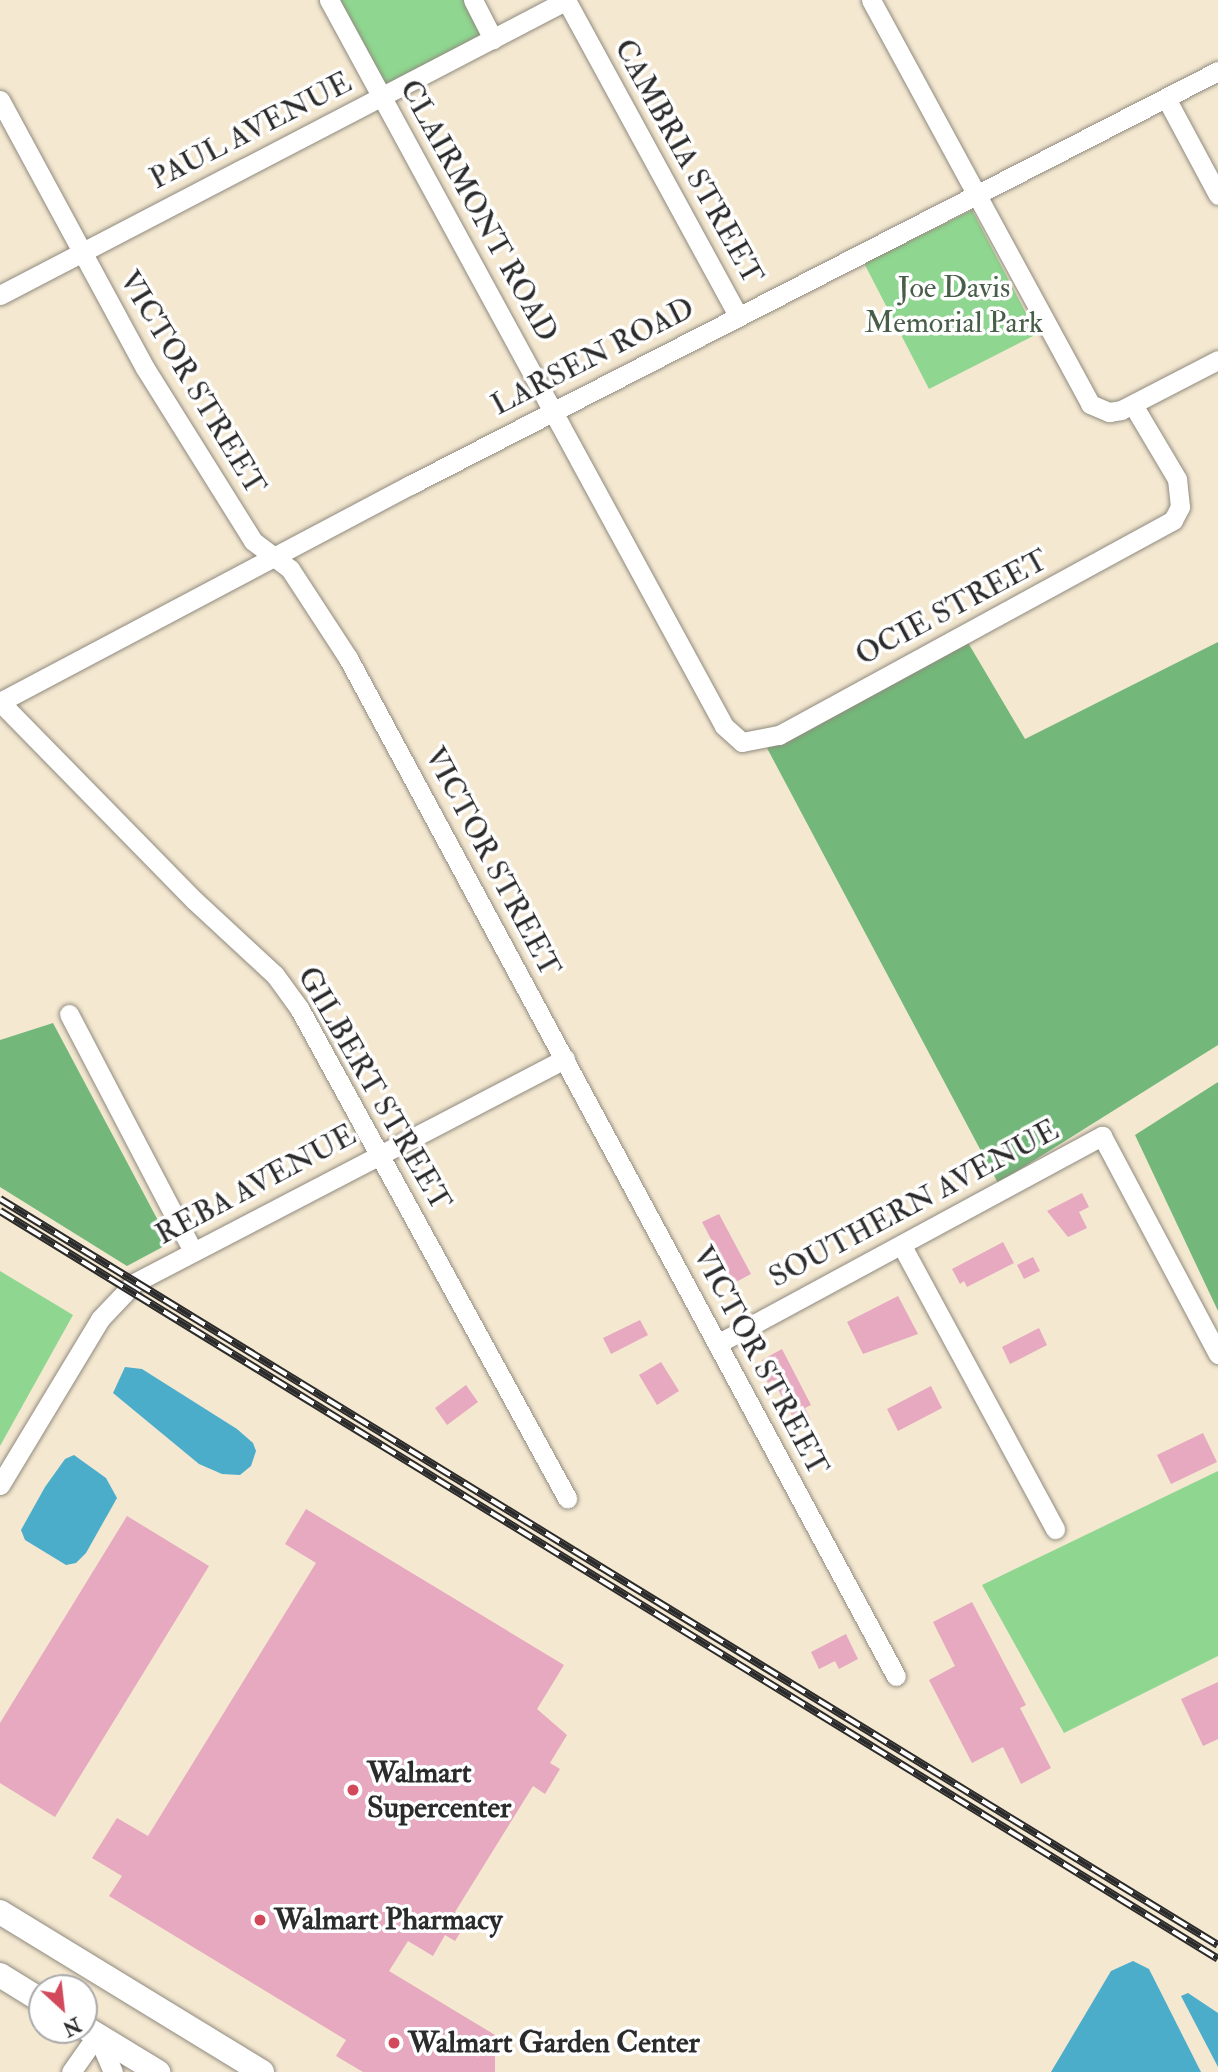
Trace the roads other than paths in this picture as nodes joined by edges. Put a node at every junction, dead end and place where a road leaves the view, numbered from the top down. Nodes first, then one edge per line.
1 (329, 0) edge
2 (473, 0) edge
3 (567, 0) edge
4 (871, 0) edge
5 (493, 39) junction
6 (1218, 71) edge
7 (382, 97) junction
8 (1166, 97) junction
9 (0, 100) edge
10 (975, 194) junction
11 (1218, 195) edge
12 (80, 254) junction
13 (0, 295) edge
14 (738, 315) junction
15 (1218, 360) edge
16 (1133, 405) junction
17 (554, 412) junction
18 (276, 557) junction
19 (0, 702) edge
20 (742, 742) joint
21 (69, 1014) dead end
22 (565, 1059) junction
23 (379, 1154) junction
24 (902, 1246) junction
25 (193, 1251) junction
26 (717, 1344) junction
27 (1218, 1354) edge
28 (0, 1485) edge
29 (566, 1498) dead end
30 (1055, 1529) dead end
31 (896, 1676) dead end
32 (0, 1912) edge
33 (0, 1975) edge
34 (28, 1992) edge
35 (98, 2036) edge
36 (84, 2044) edge
37 (97, 2044) edge
38 (71, 2072) edge
39 (113, 2072) edge
40 (158, 2072) edge
41 (262, 2072) edge

1 - 7 street, CLAIRMONT ROAD
2 - 5 street
3 - 5 street, PAUL AVENUE
3 - 14 street, CAMBRIA STREET
4 - 10 street
5 - 7 street, PAUL AVENUE
6 - 8 street, LARSEN ROAD
7 - 12 street, PAUL AVENUE
7 - 17 street, CLAIRMONT ROAD
8 - 10 street, LARSEN ROAD
8 - 11 street
9 - 12 street, VICTOR STREET
10 - 14 street, LARSEN ROAD
10 - 16 street
12 - 13 street, PAUL AVENUE
12 - 18 street, VICTOR STREET
14 - 17 street, LARSEN ROAD
15 - 16 street
16 - 20 street, OCIE STREET
17 - 18 street, LARSEN ROAD
17 - 20 street, CLAIRMONT ROAD
18 - 19 street, LARSEN ROAD
18 - 22 street, VICTOR STREET
19 - 23 street, GILBERT STREET
21 - 25 street
22 - 23 street, REBA AVENUE
22 - 26 street, VICTOR STREET
23 - 25 street, REBA AVENUE
23 - 29 street, GILBERT STREET
24 - 26 street, SOUTHERN AVENUE
24 - 27 street, SOUTHERN AVENUE
24 - 30 street
25 - 28 street, REBA AVENUE
26 - 31 street, VICTOR STREET
32 - 41 main road
33 - 34 main road
35 - 40 main road
36 - 38 street
37 - 39 street

